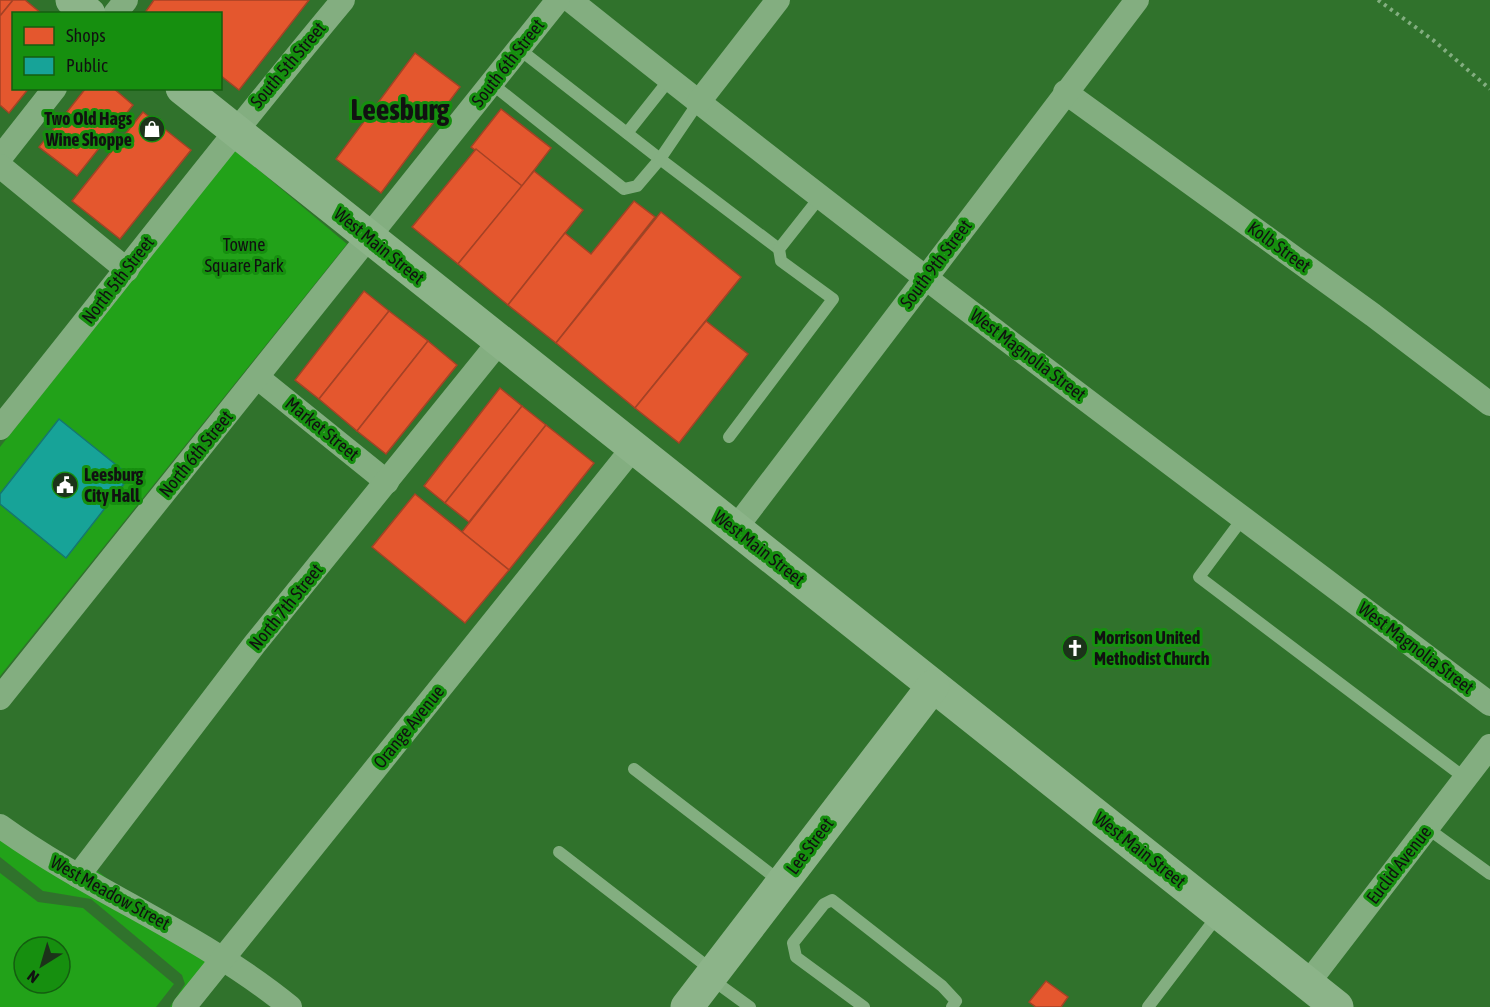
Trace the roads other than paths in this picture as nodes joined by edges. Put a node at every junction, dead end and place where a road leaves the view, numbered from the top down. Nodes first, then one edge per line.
1 (72, 0) edge
2 (126, 0) edge
3 (343, 0) edge
4 (558, 0) edge
5 (570, 0) edge
6 (778, 0) edge
7 (1137, 0) edge
8 (87, 12) edge
9 (117, 12) edge
10 (519, 49) junction
11 (669, 80) junction
12 (492, 84) junction
13 (53, 90) edge
14 (184, 90) edge
15 (1065, 92) junction
16 (698, 103) junction
17 (234, 130) junction
18 (627, 133) junction
19 (0, 158) edge
20 (660, 159) junction
21 (0, 166) edge
22 (820, 197) junction
23 (369, 239) junction
24 (779, 249) junction
25 (127, 270) junction
26 (926, 278) junction
27 (499, 342) junction
28 (257, 377) junction
29 (1490, 404) edge
30 (0, 428) edge
31 (729, 437) dead end
32 (633, 448) junction
33 (387, 482) junction
34 (1243, 518) junction
35 (735, 529) junction
36 (933, 686) junction
37 (0, 697) edge
38 (1490, 704) edge
39 (1490, 746) edge
40 (634, 770) dead end
41 (1465, 778) junction
42 (0, 826) edge
43 (1427, 828) junction
44 (559, 852) dead end
45 (1490, 874) edge
46 (78, 876) junction
47 (782, 882) junction
48 (1220, 914) junction
49 (221, 959) junction
50 (712, 974) junction
51 (1308, 983) junction
52 (184, 1007) edge
53 (290, 1007) edge
54 (687, 1007) edge
55 (750, 1007) edge
56 (864, 1007) edge
57 (952, 1007) edge
58 (1148, 1007) edge
59 (1337, 1007) edge

1 - 8 main road
2 - 9 street
3 - 17 street, South 5th Street
4 - 10 street, South 6th Street
5 - 11 street, West Magnolia Street
6 - 16 street
7 - 15 street, South 9th Street
10 - 12 street, South 6th Street
10 - 18 lane
11 - 16 street, West Magnolia Street
11 - 18 lane
12 - 20 lane
12 - 23 street, South 6th Street
13 - 19 street
14 - 17 main road, West Main Street
15 - 26 street, South 9th Street
15 - 29 street, Kolb Street
16 - 20 lane
16 - 22 street, West Magnolia Street
17 - 23 main road, West Main Street
17 - 25 street, North 5th Street
18 - 20 lane
20 - 24 lane
21 - 25 street
22 - 24 lane
22 - 26 street, West Magnolia Street
23 - 27 main road, West Main Street
23 - 28 street, North 6th Street
24 - 31 lane
25 - 30 street, North 5th Street
26 - 34 street, West Magnolia Street
26 - 35 street, South 9th Street
27 - 32 main road, West Main Street
27 - 33 street, North 7th Street
28 - 33 street, Market Street
28 - 37 street, North 6th Street
32 - 35 main road, West Main Street
32 - 49 street, Orange Avenue
33 - 46 street, North 7th Street
34 - 38 street, West Magnolia Street
34 - 41 lane
35 - 36 main road, West Main Street
36 - 47 main road, Lee Street
36 - 48 main road, West Main Street
39 - 41 street, Euclid Avenue
40 - 47 lane
41 - 43 street, Euclid Avenue
42 - 46 street, West Meadow Street
43 - 45 lane
43 - 51 street, Euclid Avenue
44 - 50 lane
46 - 49 street, West Meadow Street
47 - 50 main road, Lee Street
48 - 51 main road, West Main Street
48 - 58 lane
49 - 52 street, Orange Avenue
49 - 53 street, West Meadow Street
50 - 54 main road, Lee Street
50 - 55 lane
51 - 59 main road, West Main Street
56 - 57 lane

